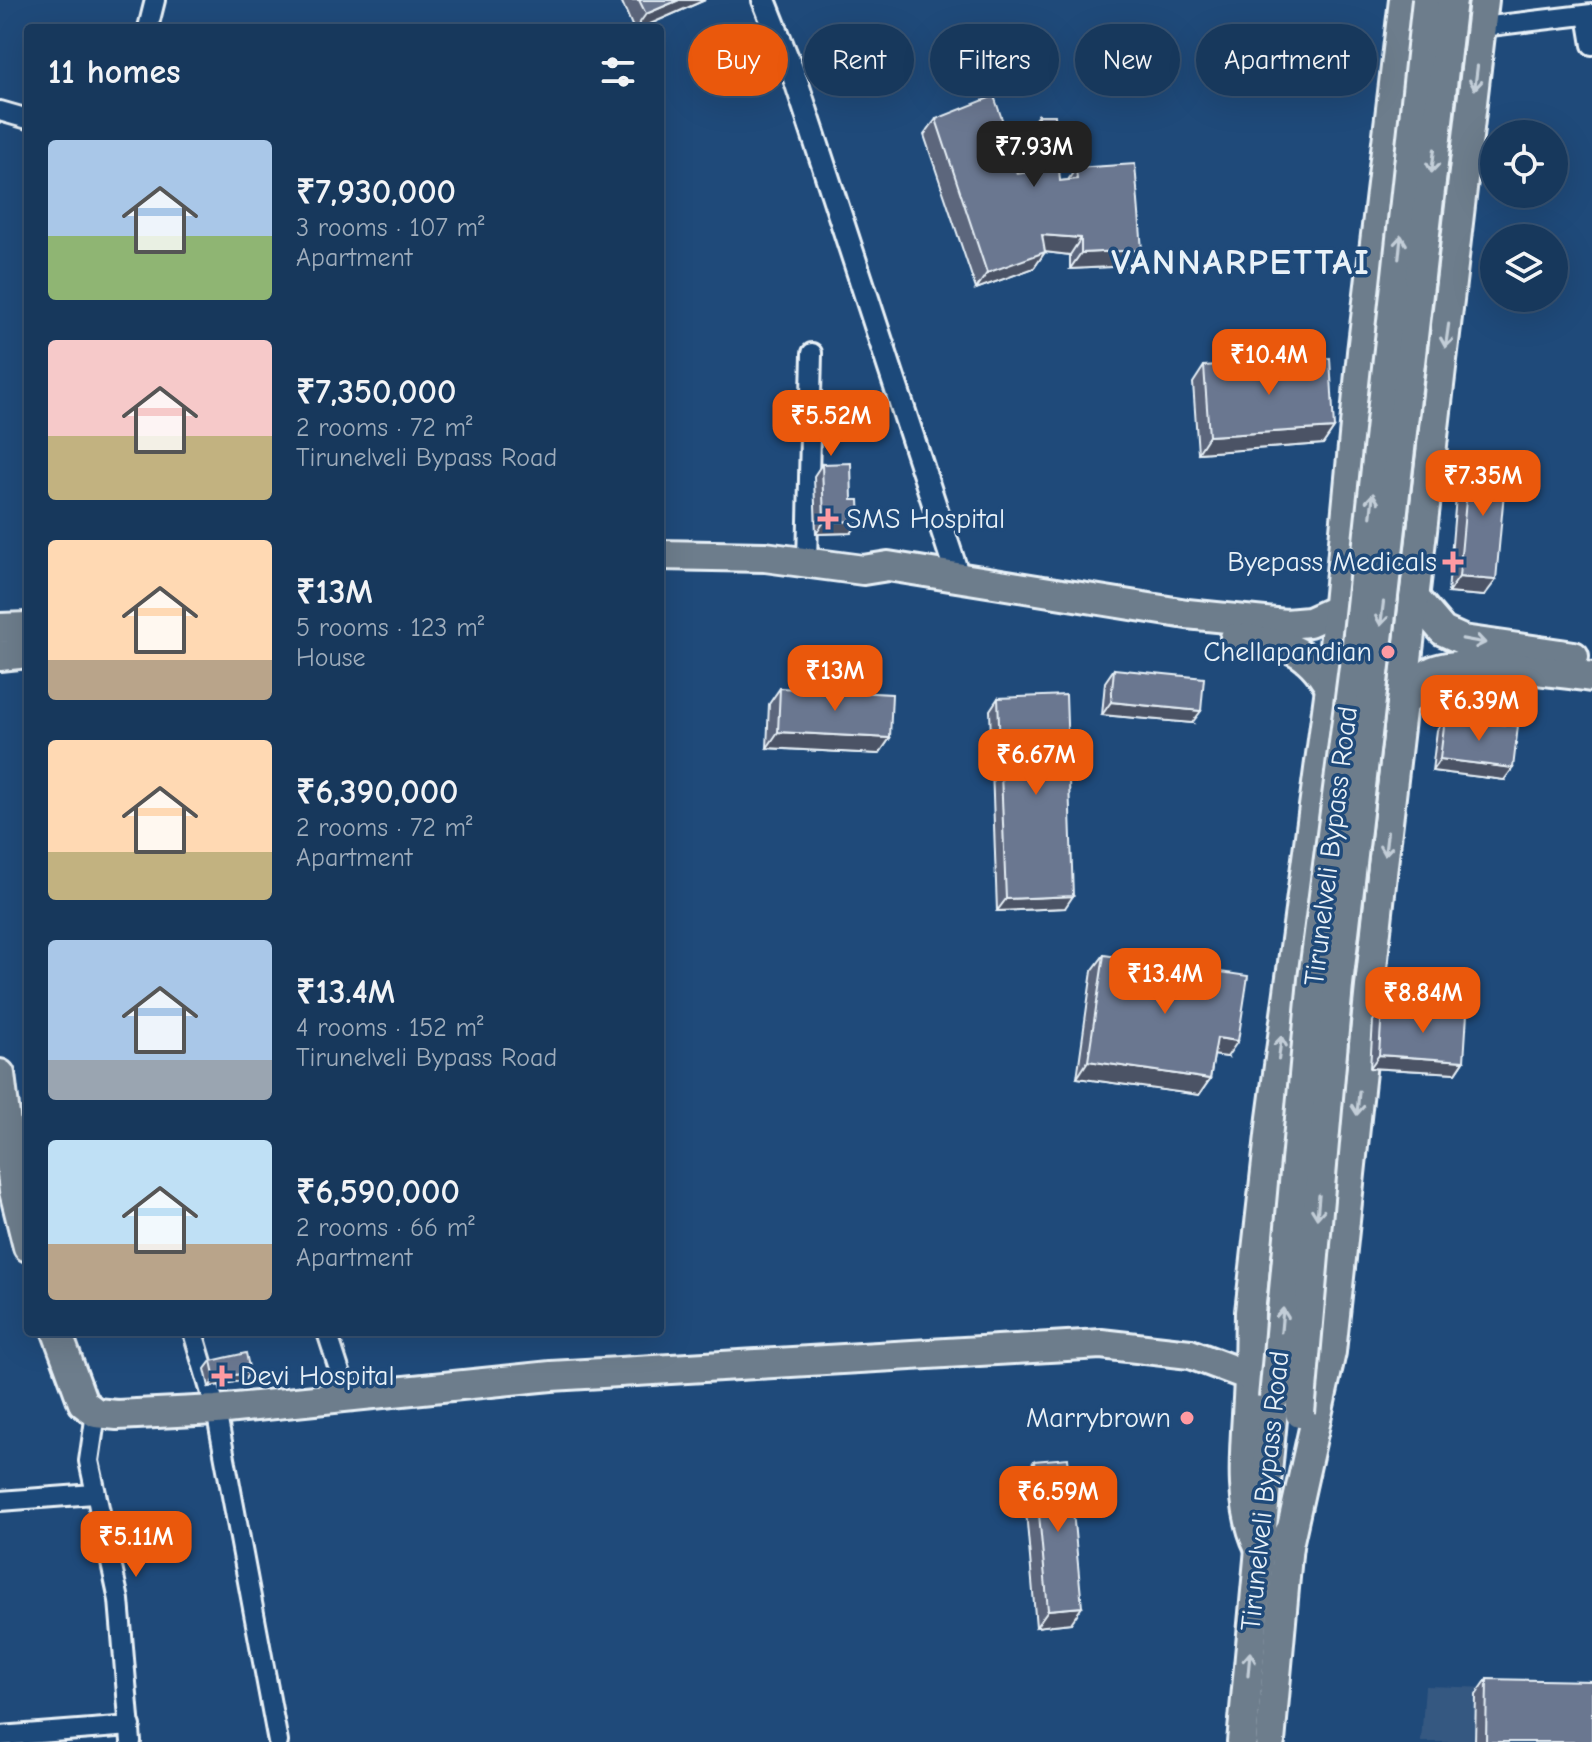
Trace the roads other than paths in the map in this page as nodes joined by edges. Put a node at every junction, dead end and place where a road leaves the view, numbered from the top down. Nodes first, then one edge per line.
1 (155, 0) edge
2 (764, 0) edge
3 (1404, 0) edge
4 (1427, 0) edge
5 (1452, 0) edge
6 (1483, 13) edge
7 (1590, 15) edge
8 (149, 24) edge
9 (1592, 45) edge
10 (0, 111) edge
11 (24, 118) edge
12 (812, 353) dead end
13 (1348, 483) junction
14 (1426, 493) junction
15 (664, 555) edge
16 (807, 563) junction
17 (863, 570) junction
18 (959, 580) junction
19 (1414, 597) junction
20 (1338, 609) junction
21 (24, 627) edge
22 (0, 628) edge
23 (24, 653) edge
24 (0, 656) edge
25 (1592, 658) edge
26 (1592, 677) edge
27 (1330, 688) junction
28 (1403, 705) junction
29 (1319, 774) junction
30 (1394, 776) junction
31 (0, 1074) edge
32 (7, 1195) edge
33 (24, 1237) edge
34 (58, 1336) edge
35 (194, 1336) edge
36 (328, 1336) edge
37 (1249, 1376) junction
38 (348, 1397) junction
39 (216, 1410) junction
40 (96, 1413) junction
41 (94, 1494) junction
42 (0, 1501) edge
43 (1259, 1547) junction
44 (1287, 1550) junction
45 (131, 1734) edge
46 (0, 1736) edge
47 (278, 1742) edge
48 (1242, 1742) edge
49 (1270, 1742) edge

1 - 8 street
2 - 18 street
3 - 13 main road
43 -> 4 main road, Tirunelveli Bypass Road, bridge
5 -> 44 main road, Tirunelveli Bypass Road, bridge
6 - 7 street
6 -> 14 main road
7 - 9 street
10 - 11 street
12 - 16 street
13 - 14 main road
13 - 20 main road
14 - 19 main road
15 - 16 main road
16 - 17 main road
17 - 18 main road
17 - 27 main road
18 - 20 main road
19 -> 25 main road
19 - 28 main road
20 - 27 main road
21 - 22 main road
23 - 24 main road
26 - 28 main road
27 - 29 main road
28 - 30 main road
29 - 30 main road
37 -> 29 main road
30 -> 44 main road
31 - 32 main road
32 - 33 main road
34 - 40 main road
35 - 39 street
36 - 38 street
37 - 38 main road
37 - 43 main road
38 - 39 main road
39 - 40 main road
39 - 47 street
40 - 41 street
41 - 42 street
41 - 45 street
48 -> 43 main road, Tirunelveli Bypass Road
44 - 49 main road, Tirunelveli Bypass Road
45 - 46 street

